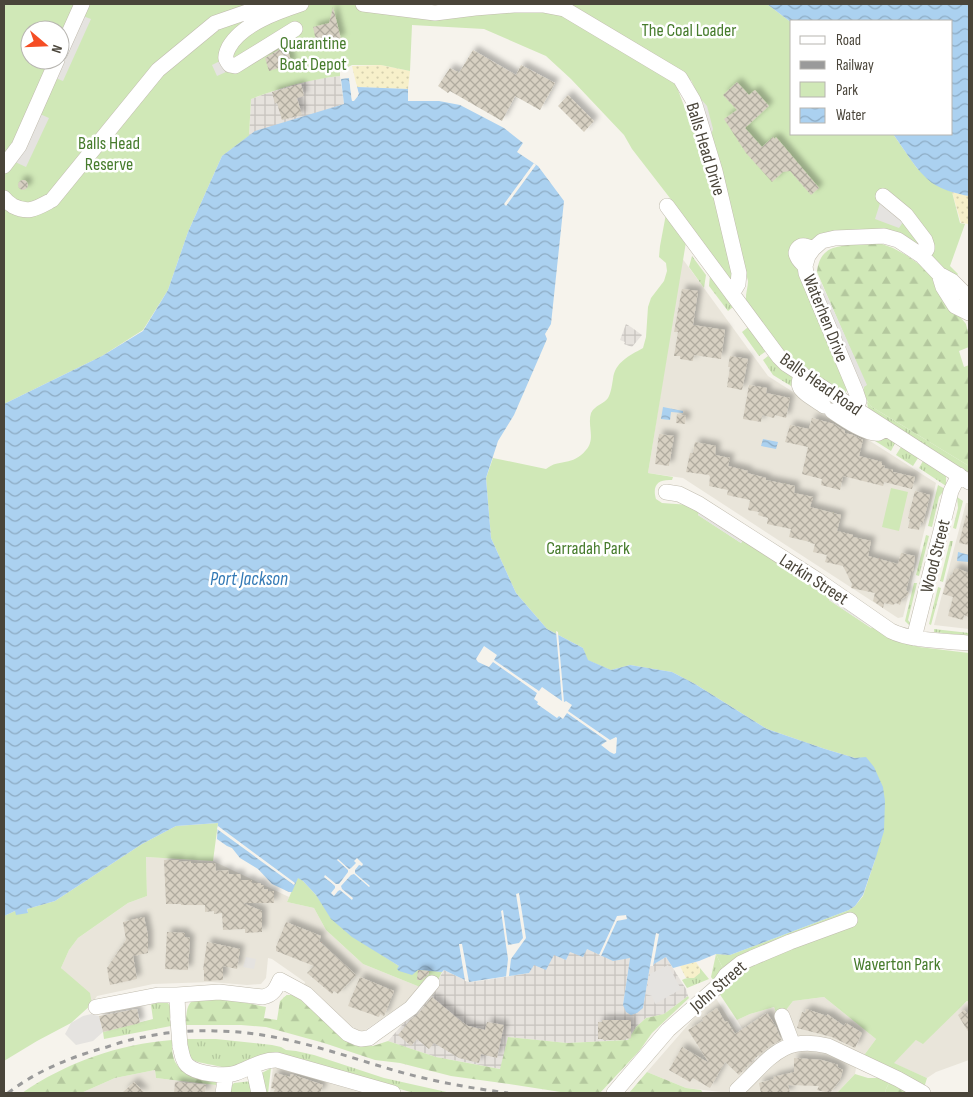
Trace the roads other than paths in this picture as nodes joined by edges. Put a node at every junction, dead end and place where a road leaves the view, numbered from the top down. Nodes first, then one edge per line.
1 (82, 4) edge
2 (270, 4) edge
3 (301, 4) edge
4 (363, 4) edge
5 (514, 4) edge
6 (560, 6) edge
7 (295, 29) dead end
8 (70, 31) edge
9 (53, 70) edge
10 (4, 166) edge
11 (883, 196) dead end
12 (4, 198) edge
13 (667, 206) dead end
14 (922, 256) junction
15 (940, 274) junction
16 (732, 294) junction
17 (969, 301) edge
18 (969, 313) edge
19 (802, 374) junction
20 (855, 408) junction
21 (884, 427) junction
22 (964, 478) edge
23 (666, 492) dead end
24 (914, 638) junction
25 (969, 643) edge
26 (850, 920) dead end
27 (432, 983) dead end
28 (177, 995) junction
29 (96, 1007) dead end
30 (782, 1016) dead end
31 (792, 1045) junction
32 (226, 1075) junction
33 (255, 1075) dead end
34 (737, 1090) dead end
35 (224, 1093) edge
36 (259, 1093) edge
37 (393, 1093) edge
38 (614, 1093) edge
39 (923, 1093) edge

1 - 8 street
2 - 12 street
3 - 7 street
4 - 5 street, Balls Head Drive
5 - 6 street, Balls Head Drive
6 - 16 street, Balls Head Drive
9 - 10 street
11 - 14 street
13 - 16 street, Balls Head Road
14 - 15 street, Waterhen Drive
14 - 20 street, Waterhen Drive
15 - 17 street, Waterhen Drive
15 - 18 street, Waterhen Drive
16 - 19 street, Balls Head Road
19 - 20 street, Balls Head Road
19 - 21 street
20 - 21 street, Balls Head Road
21 - 22 street, Balls Head Road
22 - 24 street, Wood Street
23 - 24 street, Larkin Street
24 - 25 street, Larkin Street
26 - 38 street, John Street
27 - 28 street
28 - 29 street
28 - 32 street, bridge
30 - 31 street
31 - 34 street
31 - 39 street
32 - 35 street
32 - 37 street
33 - 36 street

